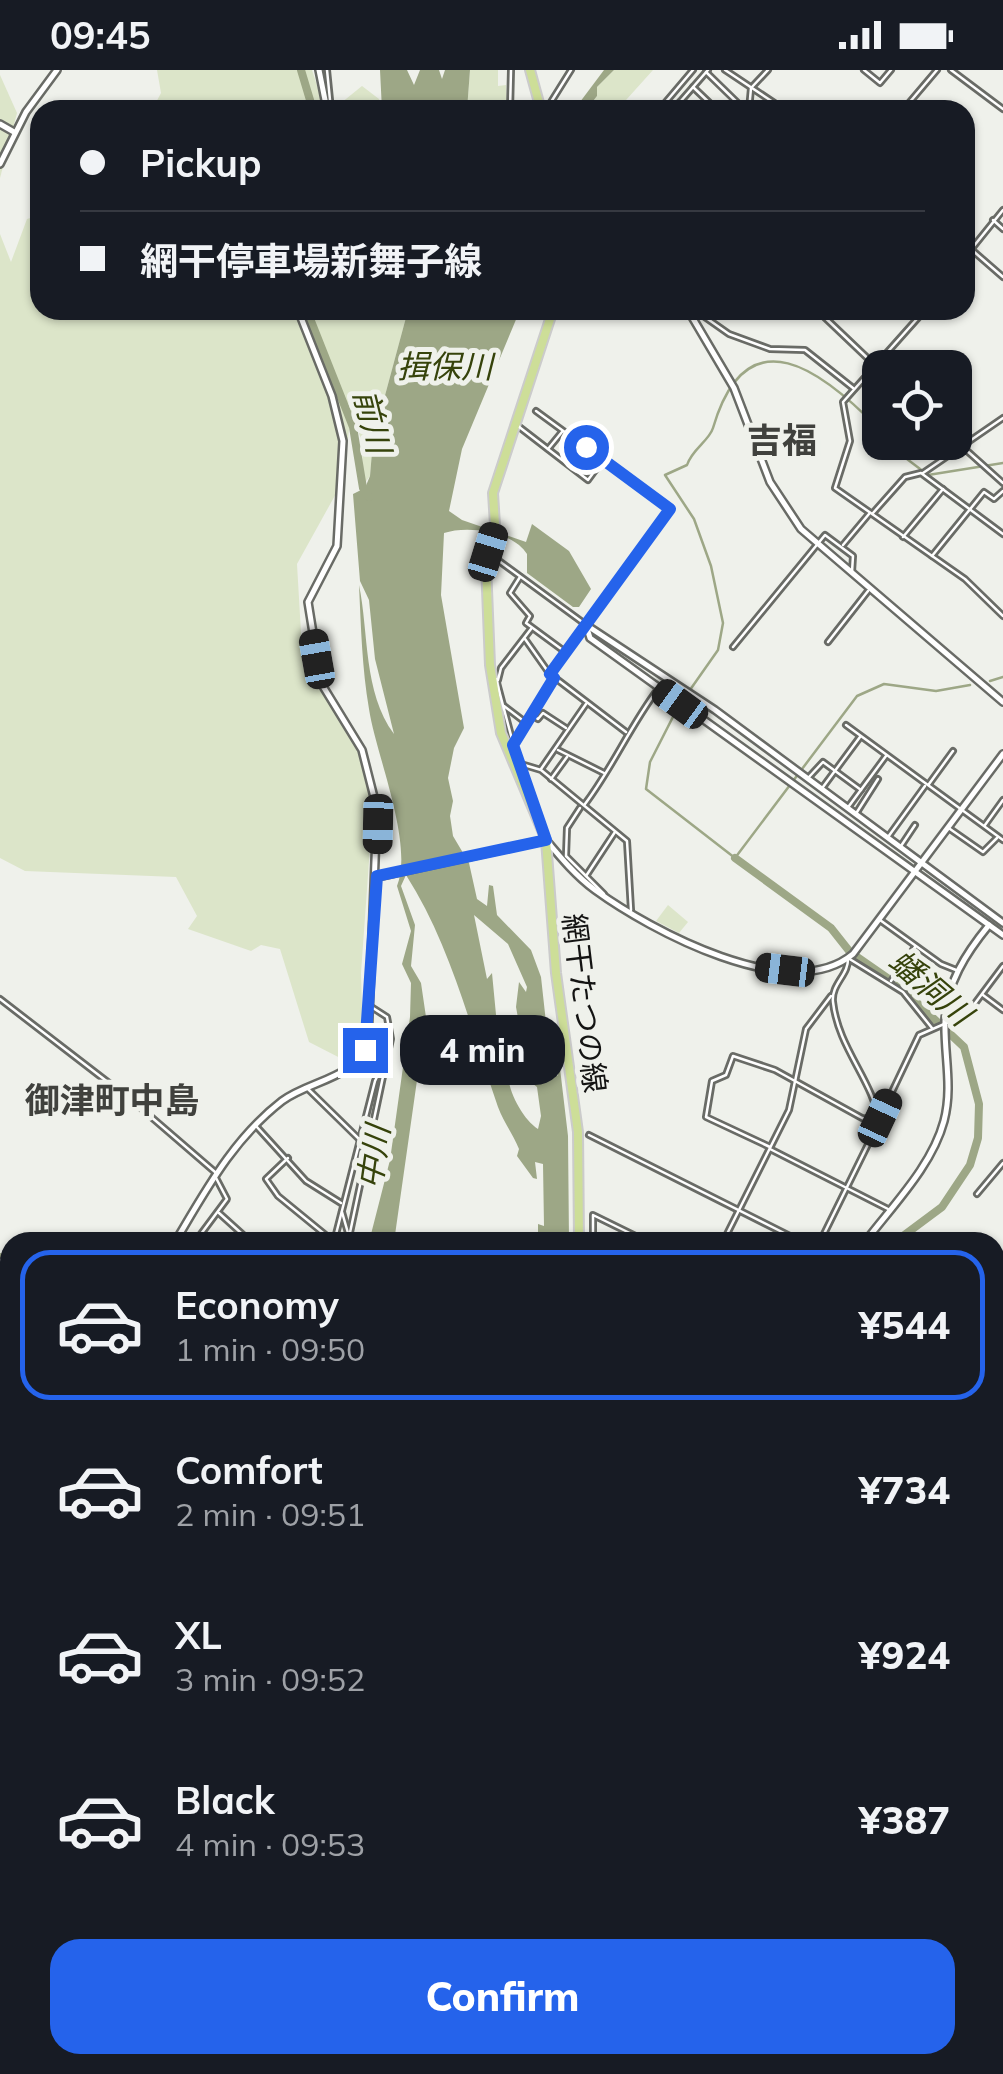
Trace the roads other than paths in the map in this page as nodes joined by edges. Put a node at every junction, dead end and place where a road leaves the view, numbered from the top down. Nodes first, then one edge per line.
1 (56, 70) edge
2 (319, 70) edge
3 (327, 70) edge
4 (510, 70) edge
5 (530, 70) edge
6 (571, 70) edge
7 (693, 70) edge
8 (725, 70) edge
9 (768, 70) edge
10 (864, 70) edge
11 (890, 70) edge
12 (937, 70) edge
13 (952, 70) edge
14 (707, 71) edge
15 (692, 86) junction
16 (752, 88) junction
17 (36, 100) edge
18 (326, 100) edge
19 (328, 100) edge
20 (510, 100) edge
21 (540, 100) edge
22 (551, 100) edge
23 (668, 100) edge
24 (678, 100) edge
25 (707, 100) edge
26 (737, 100) edge
27 (749, 100) edge
28 (770, 100) edge
29 (912, 100) edge
30 (30, 108) edge
31 (1003, 109) edge
32 (0, 124) edge
33 (14, 132) junction
34 (0, 164) edge
35 (1003, 210) edge
36 (992, 218) junction
37 (1003, 229) edge
38 (975, 243) edge
39 (975, 252) edge
40 (1003, 277) edge
41 (302, 320) edge
42 (549, 320) edge
43 (694, 320) edge
44 (709, 320) edge
45 (827, 320) edge
46 (916, 320) edge
47 (889, 350) edge
48 (862, 353) edge
49 (862, 380) edge
50 (854, 389) junction
51 (536, 411) dead end
52 (1003, 418) edge
53 (514, 421) junction
54 (563, 430) junction
55 (972, 441) edge
56 (547, 450) junction
57 (972, 456) edge
58 (603, 460) junction
59 (944, 460) edge
60 (924, 472) junction
61 (1003, 483) edge
62 (944, 488) junction
63 (1003, 490) edge
64 (970, 507) junction
65 (871, 513) junction
66 (1003, 534) edge
67 (902, 537) junction
68 (843, 545) junction
69 (818, 546) junction
70 (488, 552) junction
71 (931, 557) junction
72 (851, 574) junction
73 (520, 578) junction
74 (869, 590) junction
75 (1003, 616) edge
76 (586, 625) junction
77 (532, 628) junction
78 (524, 638) junction
79 (828, 642) dead end
80 (733, 647) dead end
81 (566, 652) junction
82 (490, 662) junction
83 (552, 676) junction
84 (666, 680) junction
85 (498, 684) junction
86 (660, 688) junction
87 (688, 696) junction
88 (586, 702) junction
89 (1003, 702) edge
90 (502, 704) junction
91 (682, 705) junction
92 (531, 715) junction
93 (526, 723) junction
94 (846, 725) dead end
95 (567, 729) junction
96 (626, 732) junction
97 (861, 736) junction
98 (513, 745) junction
99 (557, 749) junction
100 (953, 751) dead end
101 (1003, 754) edge
102 (887, 755) junction
103 (568, 756) junction
104 (521, 764) junction
105 (541, 770) junction
106 (836, 771) junction
107 (607, 774) junction
108 (808, 779) junction
109 (878, 779) dead end
110 (550, 780) junction
111 (927, 784) junction
112 (822, 789) junction
113 (861, 790) junction
114 (1003, 800) edge
115 (583, 806) junction
116 (848, 808) junction
117 (534, 810) junction
118 (962, 810) junction
119 (856, 814) junction
120 (914, 826) dead end
121 (984, 826) junction
122 (948, 828) junction
123 (616, 831) junction
124 (888, 838) junction
125 (1001, 838) edge
126 (544, 840) junction
127 (900, 847) junction
128 (921, 863) junction
129 (914, 872) junction
130 (379, 876) junction
131 (585, 877) junction
132 (603, 896) junction
133 (631, 912) junction
134 (997, 914) junction
135 (879, 919) junction
136 (1003, 923) edge
137 (988, 925) junction
138 (1003, 936) edge
139 (916, 946) junction
140 (851, 956) junction
141 (1003, 966) edge
142 (958, 970) junction
143 (892, 980) junction
144 (832, 992) junction
145 (982, 994) junction
146 (0, 999) edge
147 (368, 1008) junction
148 (1003, 1010) edge
149 (947, 1022) junction
150 (932, 1028) junction
151 (388, 1056) junction
152 (796, 1084) junction
153 (308, 1088) junction
154 (879, 1120) junction
155 (256, 1126) junction
156 (589, 1134) dead end
157 (361, 1141) junction
158 (769, 1148) junction
159 (288, 1158) junction
160 (1003, 1163) edge
161 (215, 1174) junction
162 (848, 1188) junction
163 (977, 1194) dead end
164 (342, 1204) junction
165 (739, 1210) junction
166 (890, 1210) junction
167 (218, 1212) junction
168 (342, 1212) junction
169 (182, 1232) edge
170 (202, 1232) edge
171 (240, 1232) edge
172 (323, 1232) edge
173 (337, 1232) edge
174 (349, 1232) edge
175 (350, 1232) edge
176 (579, 1232) edge
177 (593, 1232) edge
178 (627, 1232) edge
179 (728, 1232) edge
180 (782, 1232) edge
181 (825, 1232) edge
182 (873, 1232) edge

1 - 17 street
2 - 18 street
3 - 19 street
4 - 20 street
5 - 21 main road
6 - 22 street
7 - 23 street
8 - 16 street
9 - 16 street
10 - 11 street
12 - 29 street
13 - 31 street
14 - 15 street
14 - 26 street
15 - 24 street
15 - 25 street
16 - 27 street
16 - 28 street
30 - 33 street
32 - 33 street
33 - 34 street
35 - 36 street
36 - 37 street
36 - 38 street
39 - 40 street
41 - 130 street
42 - 53 main road, 網干たつの線
43 - 69 street
44 - 50 street
45 - 48 street
46 - 47 street
49 - 50 street
50 - 65 street
51 - 54 street
52 - 55 street
53 - 56 street
53 - 70 main road, 網干たつの線
54 - 56 street
54 - 58 street
56 - 58 street
57 - 61 street
58 - 76 street
59 - 60 street
60 - 62 street
60 - 65 street
62 - 64 street
62 - 67 street
63 - 64 street
64 - 66 street
64 - 71 street
65 - 67 street
65 - 68 street
67 - 71 street
68 - 69 street
68 - 72 street
69 - 72 street
69 - 80 street
70 - 73 street
70 - 82 main road, 網干たつの線
71 - 75 street
72 - 74 street
73 - 76 street
73 - 77 street
74 - 79 street
74 - 89 street
76 - 81 street
76 - 84 street
76 - 86 street
77 - 78 street
77 - 81 street
78 - 83 street
78 - 85 street
81 - 83 street
82 - 85 street
82 - 117 main road, 網干たつの線
83 - 88 street
83 - 92 street
84 - 86 street
84 - 87 street
85 - 90 street
86 - 91 street
86 - 96 street
87 - 91 street
87 - 108 street
88 - 95 street
88 - 96 street
90 - 93 street
90 - 98 street
91 - 129 street
92 - 93 street
92 - 95 street
93 - 98 street
94 - 97 street
95 - 99 street
96 - 107 street
97 - 102 street
97 - 106 street
98 - 104 street
99 - 103 street
99 - 105 street
100 - 111 street
101 - 118 street
102 - 111 street
102 - 113 street
103 - 107 street
103 - 110 street
104 - 105 street
104 - 117 street
105 - 110 street
106 - 108 street
106 - 112 street
106 - 113 street
107 - 115 street
108 - 112 street
109 - 119 street
110 - 115 street
111 - 118 street
111 - 124 street
112 - 116 street
113 - 116 street
114 - 121 street
115 - 123 street
115 - 131 street
116 - 119 street
117 - 126 main road, 網干たつの線
118 - 121 street
118 - 122 street
119 - 124 street
120 - 127 street
121 - 125 street
122 - 125 street
122 - 128 street
123 - 131 street
123 - 133 street
124 - 127 street
126 - 130 street
126 - 132 street
126 - 176 main road, 網干たつの線
127 - 128 street
128 - 129 street
128 - 134 street
129 - 135 street
129 - 137 street
130 - 147 street
131 - 132 street
132 - 133 street
133 - 140 street
134 - 136 street
134 - 137 street
135 - 139 street
135 - 140 street
137 - 138 street
137 - 142 street
139 - 142 street
139 - 143 street
140 - 143 street
140 - 144 street
141 - 145 street
142 - 149 street
143 - 150 street
144 - 152 street
144 - 154 street
145 - 148 street
145 - 149 street
146 - 161 street
147 - 151 street
147 - 153 street
149 - 150 street
149 - 166 street
150 - 154 street
151 - 157 street
151 - 175 street
152 - 154 street
152 - 158 street
152 - 158 street
153 - 155 street
153 - 157 street
154 - 162 street
155 - 159 street
155 - 161 street
156 - 165 street
157 - 164 street
158 - 162 street
158 - 165 street
159 - 164 street
159 - 172 street
160 - 163 street
161 - 167 street
161 - 169 street
162 - 166 street
162 - 181 street
164 - 168 street
165 - 179 street
165 - 180 street
166 - 182 street
167 - 170 street
167 - 171 street
168 - 173 street
168 - 174 street
177 - 178 street

